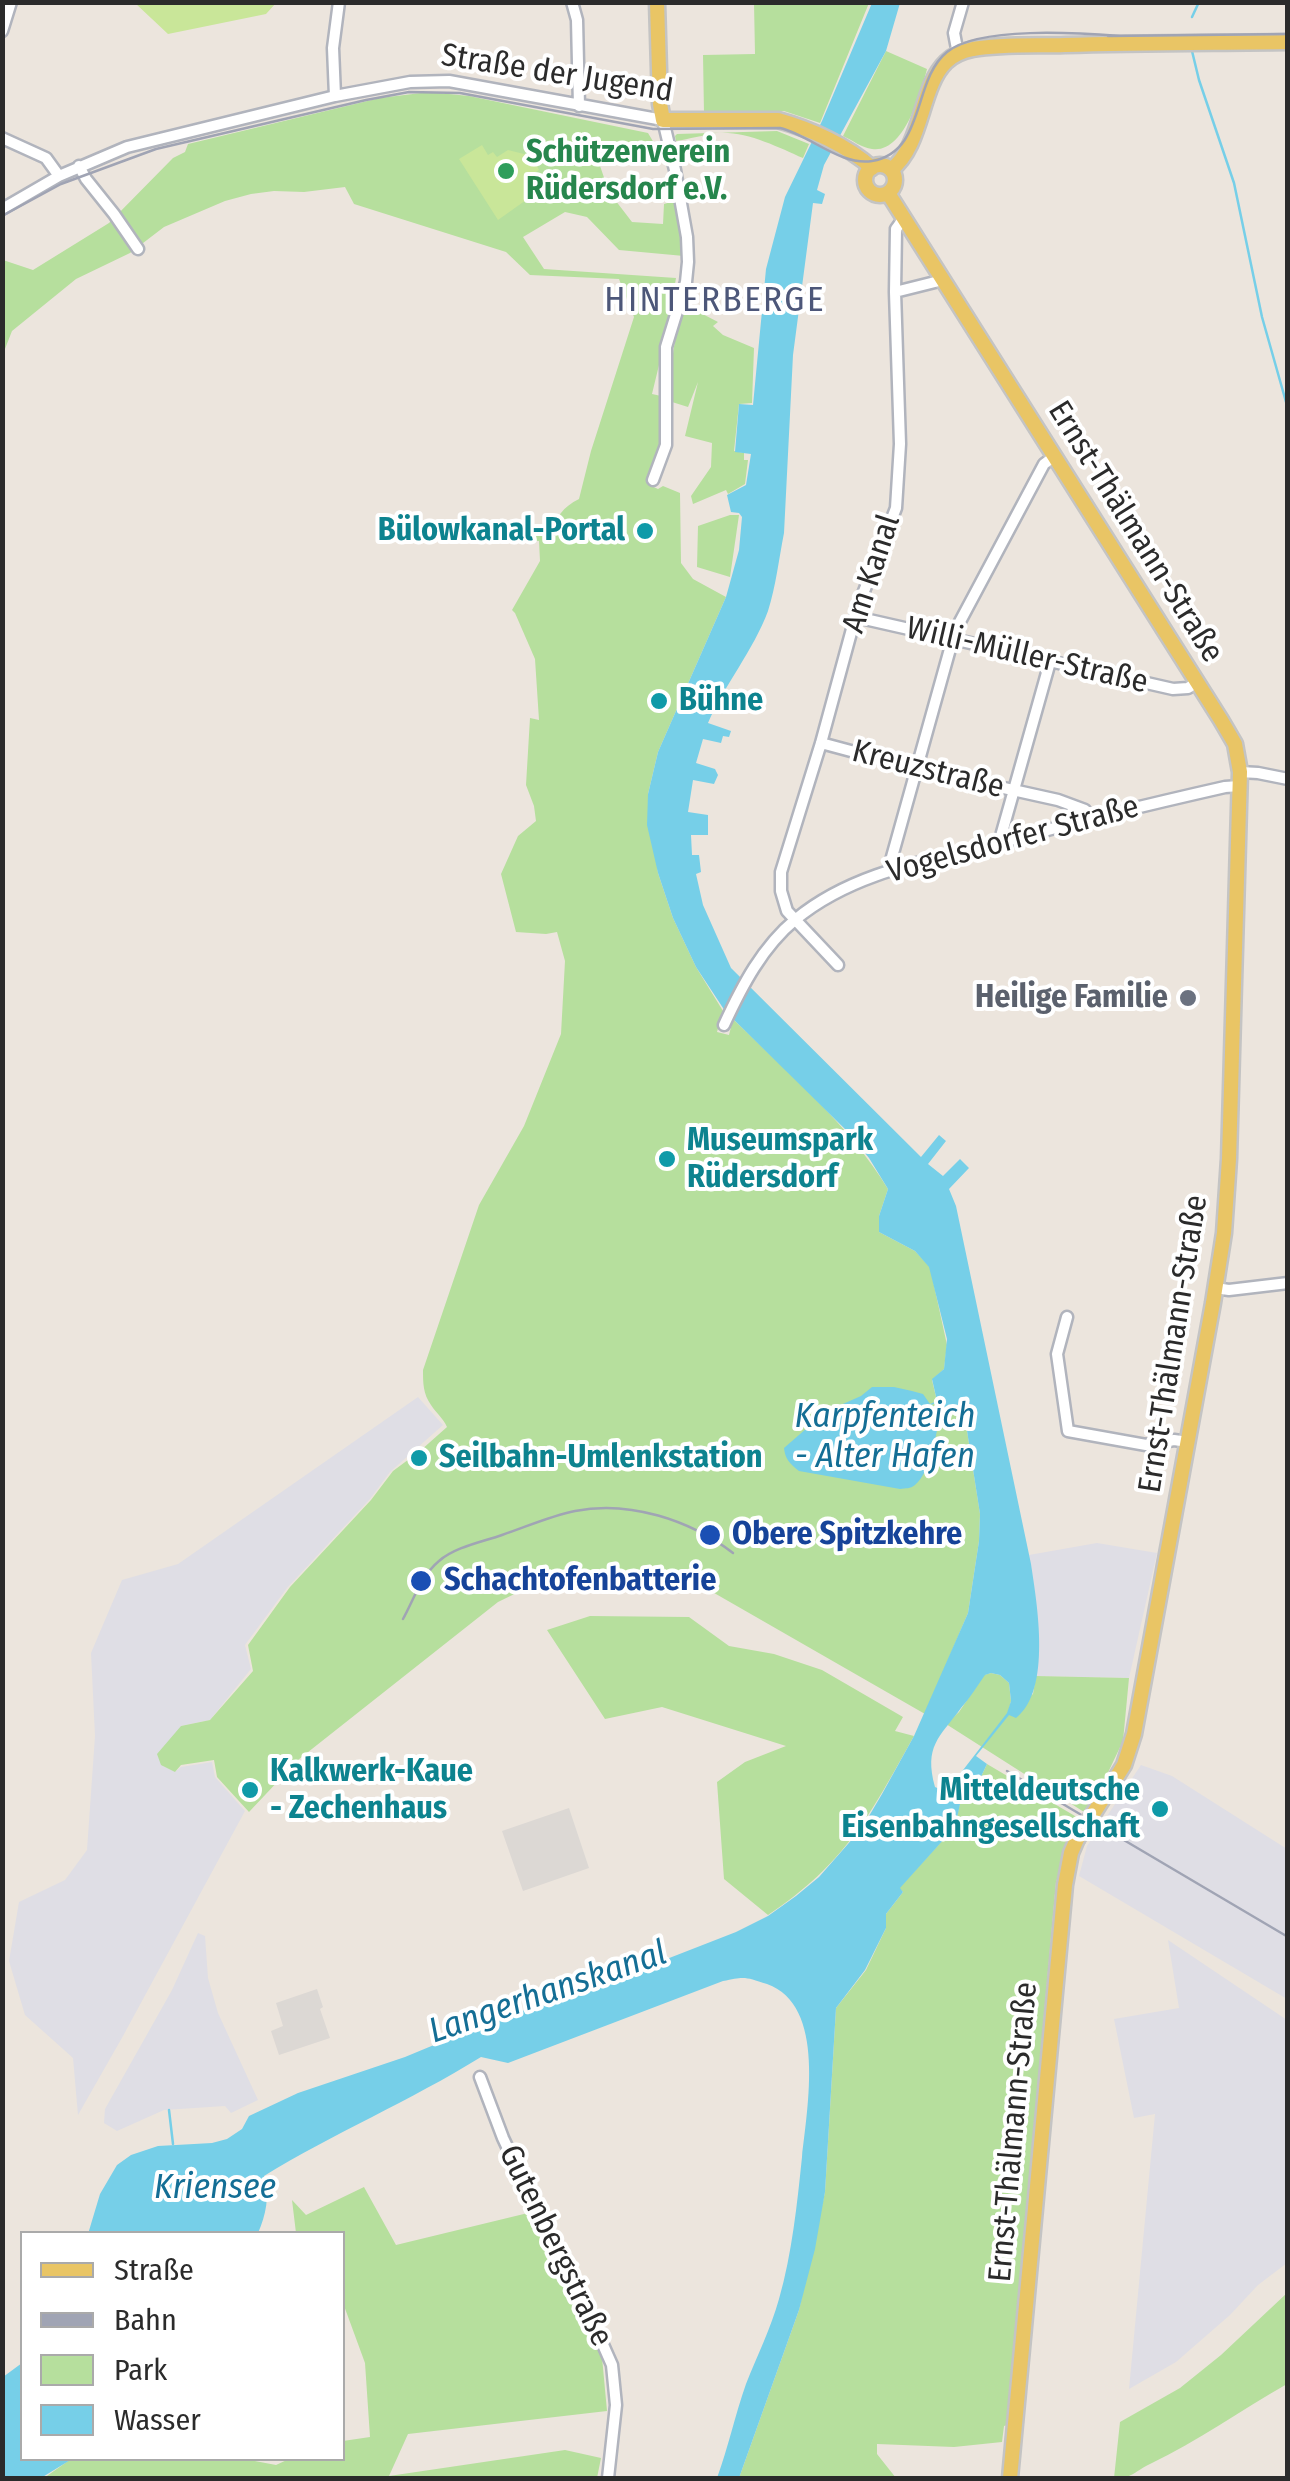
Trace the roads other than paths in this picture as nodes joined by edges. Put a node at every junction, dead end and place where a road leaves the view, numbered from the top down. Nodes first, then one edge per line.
1 (12, 2) edge
2 (340, 2) edge
3 (572, 2) edge
4 (657, 2) edge
5 (963, 2) edge
6 (2, 31) edge
7 (1288, 42) edge
8 (958, 54) junction
9 (334, 96) junction
10 (579, 106) junction
11 (663, 120) junction
12 (2, 138) edge
13 (79, 166) junction
14 (872, 168) junction
15 (891, 170) junction
16 (59, 176) junction
17 (888, 193) junction
18 (2, 209) edge
19 (904, 218) junction
20 (138, 249) dead end
21 (943, 280) junction
22 (895, 292) junction
23 (1054, 456) junction
24 (653, 480) dead end
25 (856, 617) junction
26 (953, 640) junction
27 (1050, 662) junction
28 (1197, 682) junction
29 (821, 743) junction
30 (918, 769) junction
31 (1288, 779) edge
32 (1240, 780) junction
33 (1014, 792) junction
34 (1089, 818) junction
35 (1002, 842) junction
36 (891, 870) junction
37 (795, 920) junction
38 (838, 966) dead end
39 (724, 1025) dead end
40 (1288, 1283) edge
41 (1216, 1288) junction
42 (1067, 1316) dead end
43 (1188, 1442) junction
44 (480, 2076) dead end
45 (608, 2478) edge
46 (1010, 2478) edge

1 - 6 street
2 - 9 street
3 - 10 street
4 - 11 main road
5 - 8 street
7 - 8 main road
8 - 15 main road
9 - 10 street, Straße der Jugend
9 - 13 street, Straße der Jugend
10 - 11 street, Straße der Jugend
11 - 14 main road, Straße der Jugend
11 - 24 street
12 - 16 street
13 - 16 street, Straße der Jugend
13 - 20 street
14 - 15 main road
14 - 17 main road
15 - 17 main road
16 - 18 street, Straße der Jugend
17 - 19 main road, Ernst-Thälmann-Straße
19 - 21 main road, Ernst-Thälmann-Straße
19 - 22 street, Am Kanal
21 - 22 street
21 - 23 main road, Ernst-Thälmann-Straße
22 - 25 street, Am Kanal
23 - 26 street
23 - 28 main road, Ernst-Thälmann-Straße
25 - 26 street, Willi-Müller-Straße
25 - 29 street, Am Kanal
26 - 27 street, Willi-Müller-Straße
26 - 30 street
27 - 28 street, Willi-Müller-Straße
27 - 33 street
28 - 32 main road, Ernst-Thälmann-Straße
29 - 30 street, Kreuzstraße
29 - 37 street, Am Kanal
30 - 33 street, Kreuzstraße
30 - 36 street
31 - 32 street, Vogelsdorfer Straße
32 - 34 street, Vogelsdorfer Straße
32 - 41 main road, Ernst-Thälmann-Straße
33 - 34 street, Kreuzstraße
33 - 35 street
34 - 35 street, Vogelsdorfer Straße
35 - 36 street, Vogelsdorfer Straße
36 - 37 street, Vogelsdorfer Straße
37 - 38 street
37 - 39 street, Vogelsdorfer Straße
40 - 41 street
41 - 43 main road, Ernst-Thälmann-Straße
42 - 43 street
43 - 46 main road, Ernst-Thälmann-Straße, bridge
44 - 45 street, Gutenbergstraße

